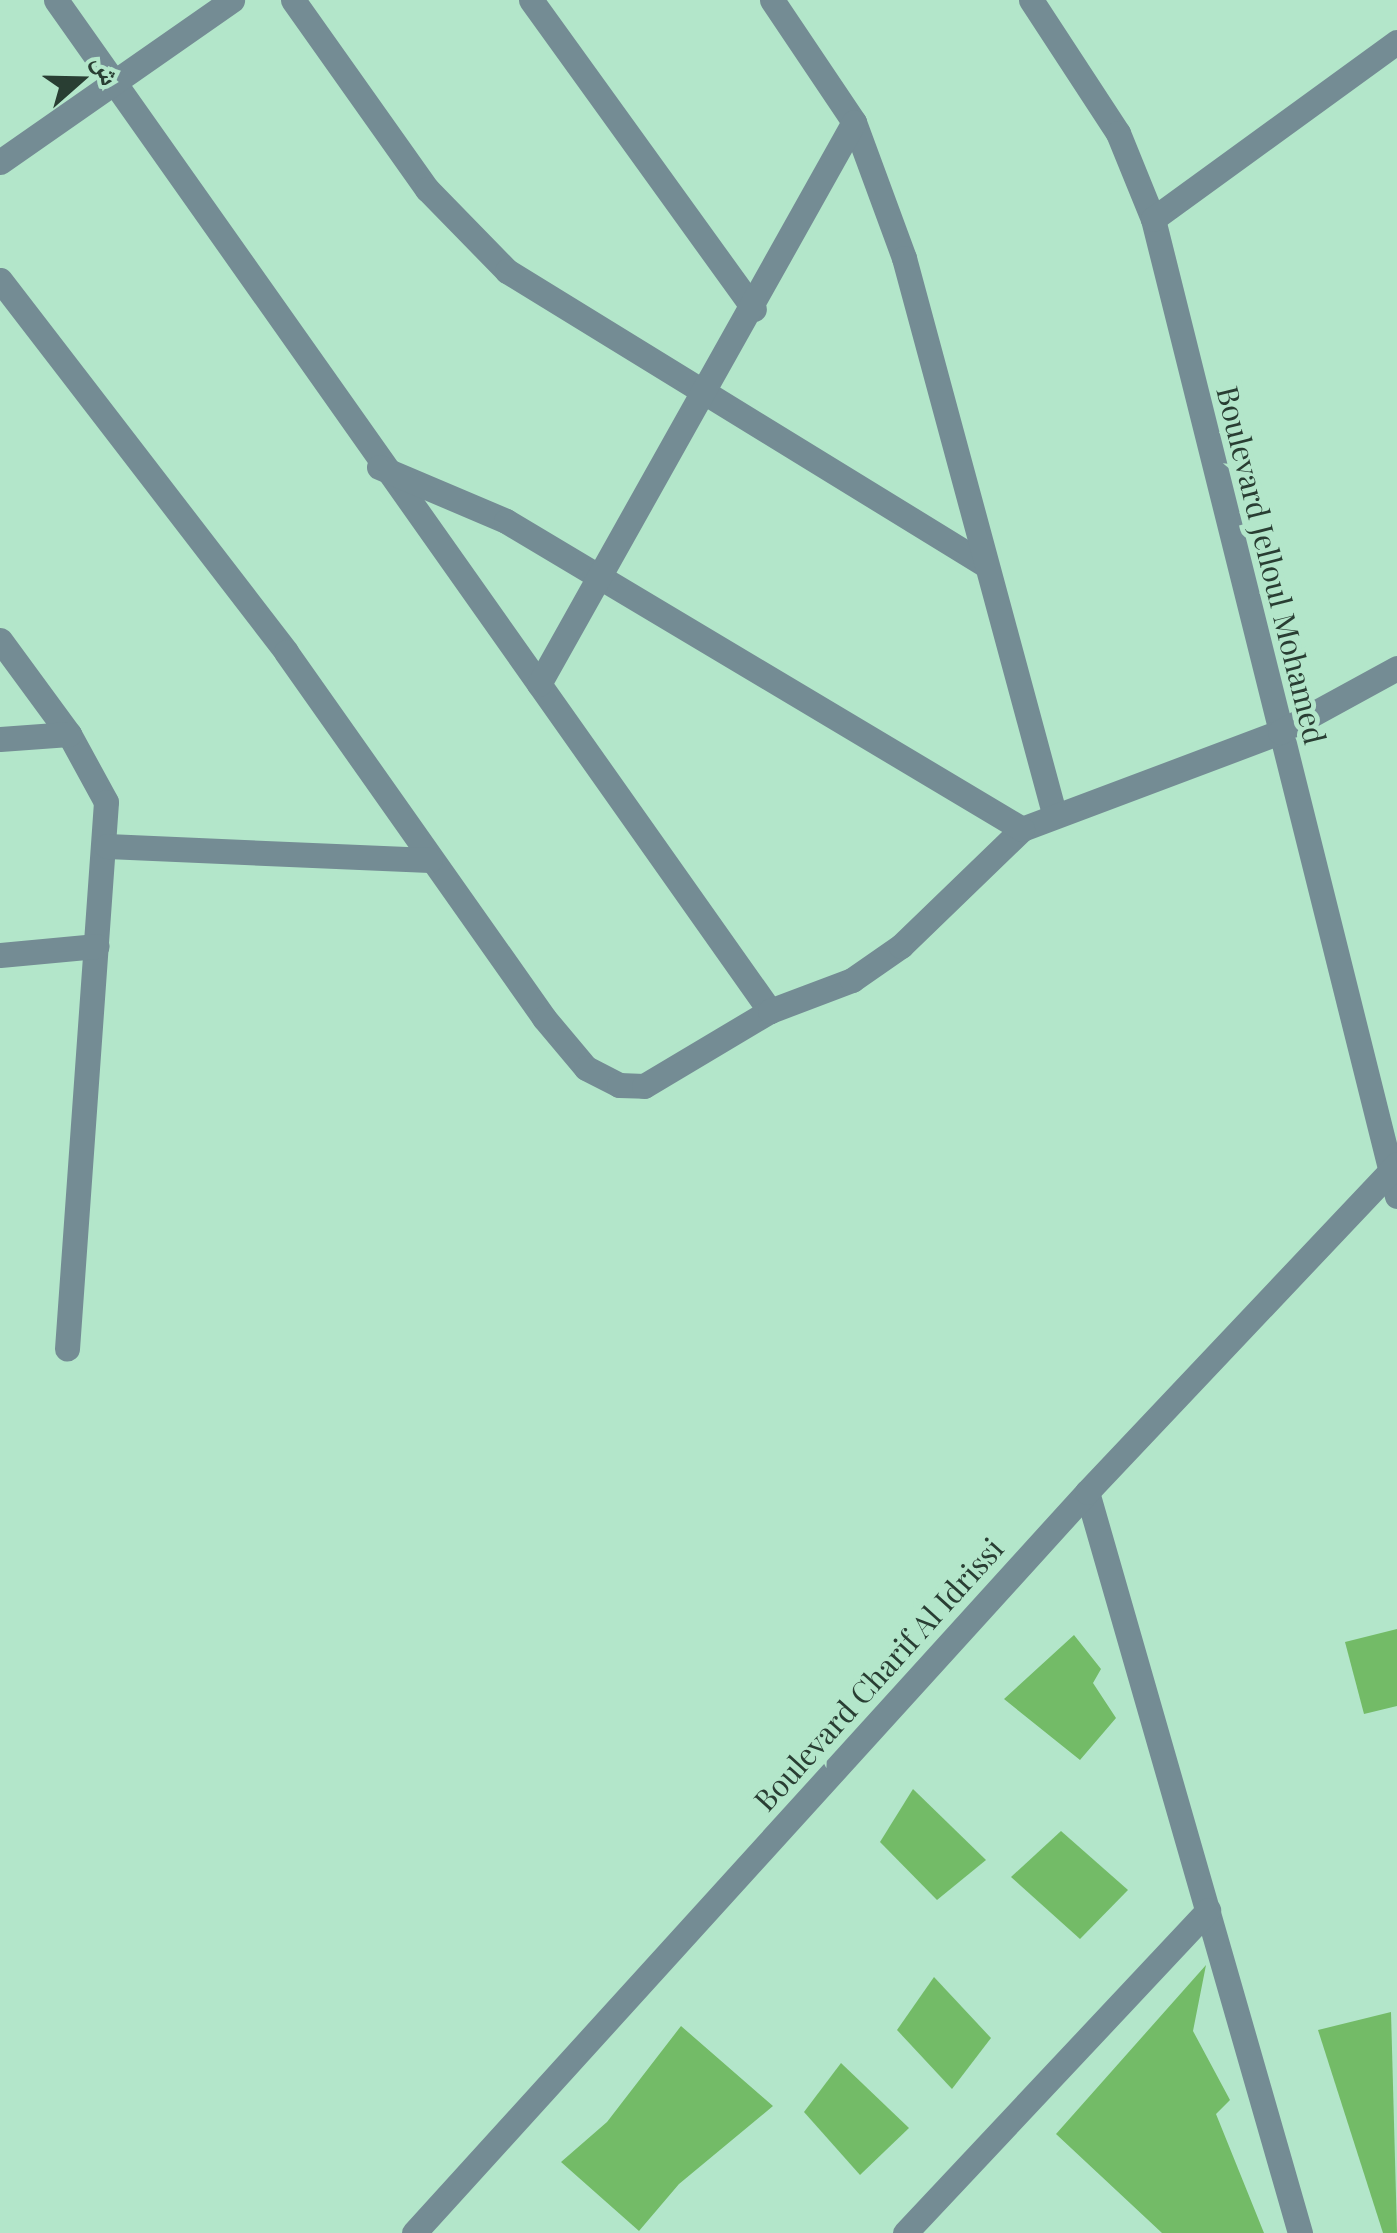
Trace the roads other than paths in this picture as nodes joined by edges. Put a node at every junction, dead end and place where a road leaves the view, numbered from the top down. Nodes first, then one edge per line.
1 (56, 0) edge
2 (232, 0) edge
3 (292, 0) edge
4 (531, 0) edge
5 (772, 0) edge
6 (1032, 0) edge
7 (1397, 42) edge
8 (115, 81) junction
9 (854, 122) junction
10 (0, 162) edge
11 (1153, 219) junction
12 (0, 280) edge
13 (754, 309) junction
14 (707, 387) junction
15 (380, 467) junction
16 (984, 564) junction
17 (600, 579) junction
18 (0, 640) edge
19 (1397, 668) edge
20 (539, 684) junction
21 (1280, 732) junction
22 (69, 734) junction
23 (0, 739) edge
24 (1054, 813) junction
25 (1022, 829) junction
26 (107, 846) junction
27 (430, 860) junction
28 (97, 946) junction
29 (0, 955) edge
30 (770, 1011) junction
31 (1395, 1177) edge
32 (67, 1350) dead end
33 (1087, 1492) junction
34 (1208, 1910) junction
35 (414, 2233) edge
36 (905, 2233) edge
37 (1300, 2233) edge

1 - 8 street
2 - 8 street
3 - 14 street
4 - 13 street
5 - 9 street
6 - 11 street, Boulevard Jelloul Mohamed
7 - 11 street
8 - 10 street
8 - 15 street
9 - 13 street
9 - 16 street
11 - 21 street, Boulevard Jelloul Mohamed
12 - 27 street
13 - 14 street
14 - 16 street
14 - 17 street
15 - 17 street
15 - 20 street
16 - 24 street
17 - 20 street
17 - 25 street
18 - 22 street
19 - 21 street
20 - 30 street
21 - 24 street
21 - 31 street, Boulevard Jelloul Mohamed
22 - 23 street
22 - 26 street
24 - 25 street
25 - 30 street
26 - 27 street
26 - 28 street
27 - 30 street
28 - 29 street
28 - 32 street
31 - 33 street, Boulevard Charif Al Idrissi
33 - 34 street
33 - 35 street, Boulevard Charif Al Idrissi
34 - 36 street
34 - 37 street

